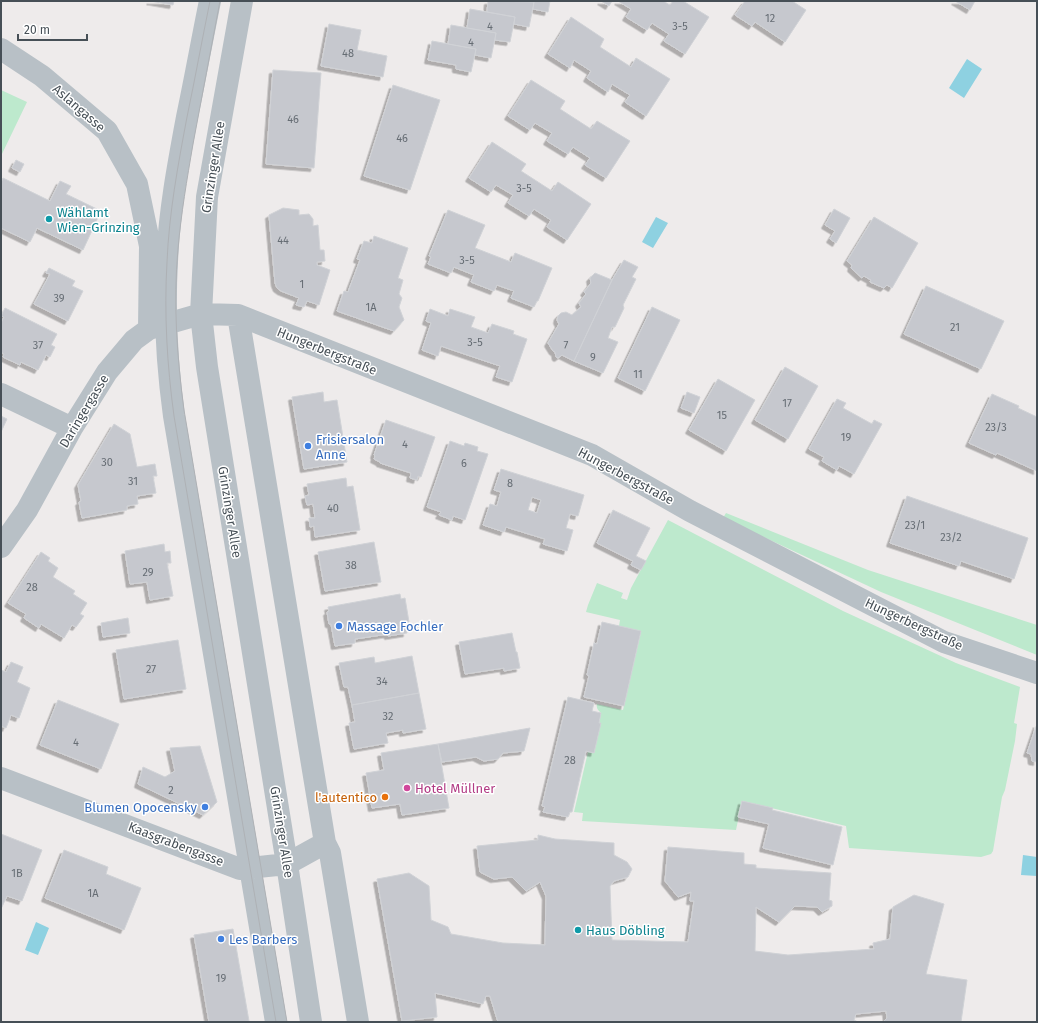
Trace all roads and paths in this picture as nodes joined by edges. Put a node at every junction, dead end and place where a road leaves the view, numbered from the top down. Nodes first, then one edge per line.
1 (210, 1) edge
2 (242, 1) edge
3 (1, 49) edge
4 (201, 314) junction
5 (238, 315) junction
6 (157, 326) junction
7 (1, 394) edge
8 (72, 428) junction
9 (1, 547) edge
10 (1037, 673) edge
11 (1, 778) edge
12 (325, 843) junction
13 (287, 864) junction
14 (250, 868) junction
15 (276, 1022) edge
16 (311, 1022) edge
17 (358, 1022) edge

1 - 6 street
2 - 4 street, Grinzinger Allee
3 - 6 street, Aslangasse
4 - 5 street, Hungerbergstraße
4 - 6 street, Daringergasse
4 - 13 street, Grinzinger Allee
5 - 10 street, Hungerbergstraße
5 - 12 street
6 - 8 street, Daringergasse
6 - 14 street
7 - 8 street
8 - 9 street, Daringergasse
11 - 14 street, Kaasgrabengasse
12 - 13 street
12 - 17 street
13 - 14 street, Kaasgrabengasse
13 - 16 street, Grinzinger Allee
14 - 15 street

